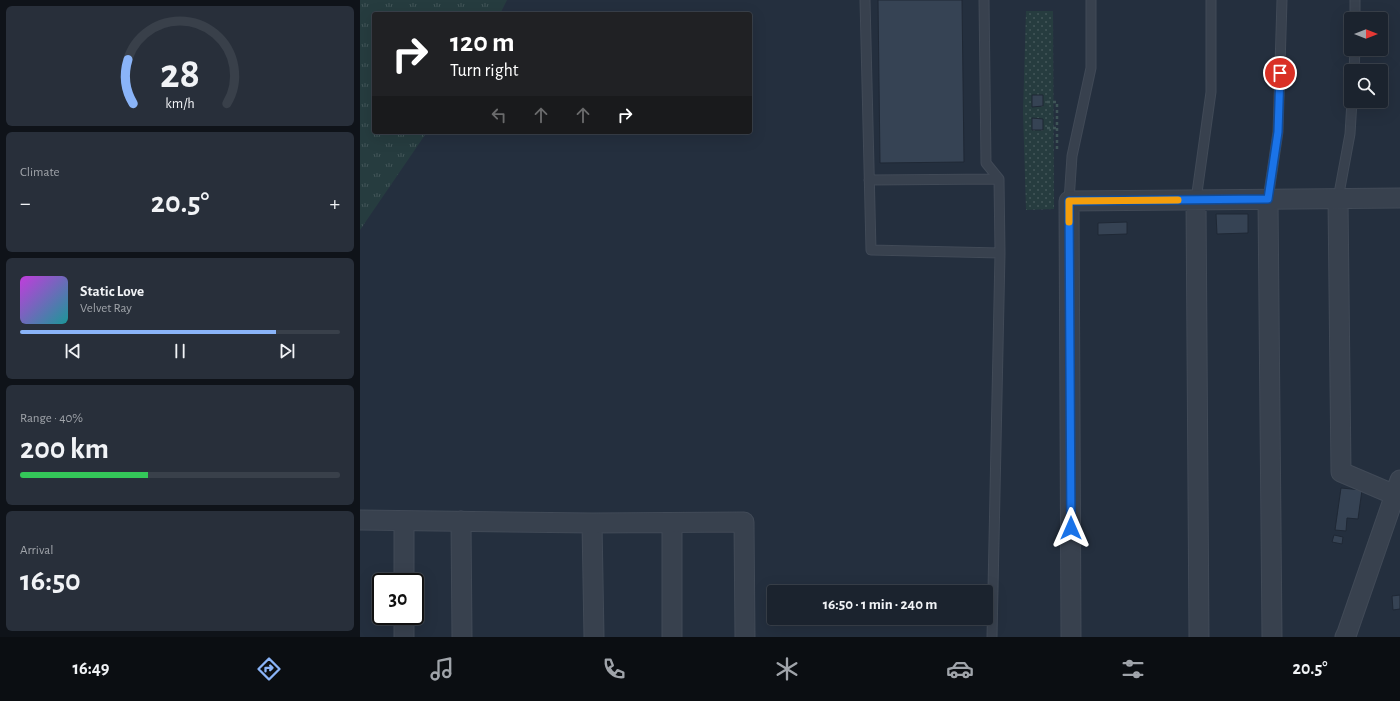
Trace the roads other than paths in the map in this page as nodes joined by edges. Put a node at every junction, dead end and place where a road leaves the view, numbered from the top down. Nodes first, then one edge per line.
1 (865, 0) edge
2 (984, 0) edge
3 (1091, 0) edge
4 (1211, 0) edge
5 (1282, 0) edge
6 (1355, 0) edge
7 (1355, 12) edge
8 (1352, 108) edge
9 (1000, 178) junction
10 (869, 180) junction
11 (1338, 198) junction
12 (1400, 198) edge
13 (1268, 199) junction
14 (1196, 200) junction
15 (1069, 201) junction
16 (1000, 253) junction
17 (1398, 488) edge
18 (360, 520) edge
19 (404, 521) junction
20 (462, 521) junction
21 (592, 523) junction
22 (672, 523) junction
23 (404, 573) edge
24 (404, 625) edge
25 (404, 637) edge
26 (462, 637) edge
27 (594, 637) edge
28 (672, 637) edge
29 (745, 637) edge
30 (992, 637) edge
31 (1071, 637) edge
32 (1199, 637) edge
33 (1272, 637) edge
34 (1345, 637) edge

1 - 10 lane
2 - 9 lane
3 - 15 lane
4 - 14 lane
5 - 13 lane
6 - 7 lane
8 - 11 lane
9 - 10 lane
9 - 16 lane
10 - 16 lane
11 - 12 street
11 - 13 street
11 - 17 street
13 - 14 street
13 - 33 street
14 - 15 street
14 - 32 street
15 - 31 street
16 - 30 lane
17 - 34 street
18 - 19 street
19 - 20 street
19 - 23 street
20 - 21 street
20 - 26 street
21 - 22 street
21 - 27 street
22 - 28 street
22 - 29 street
24 - 25 street

